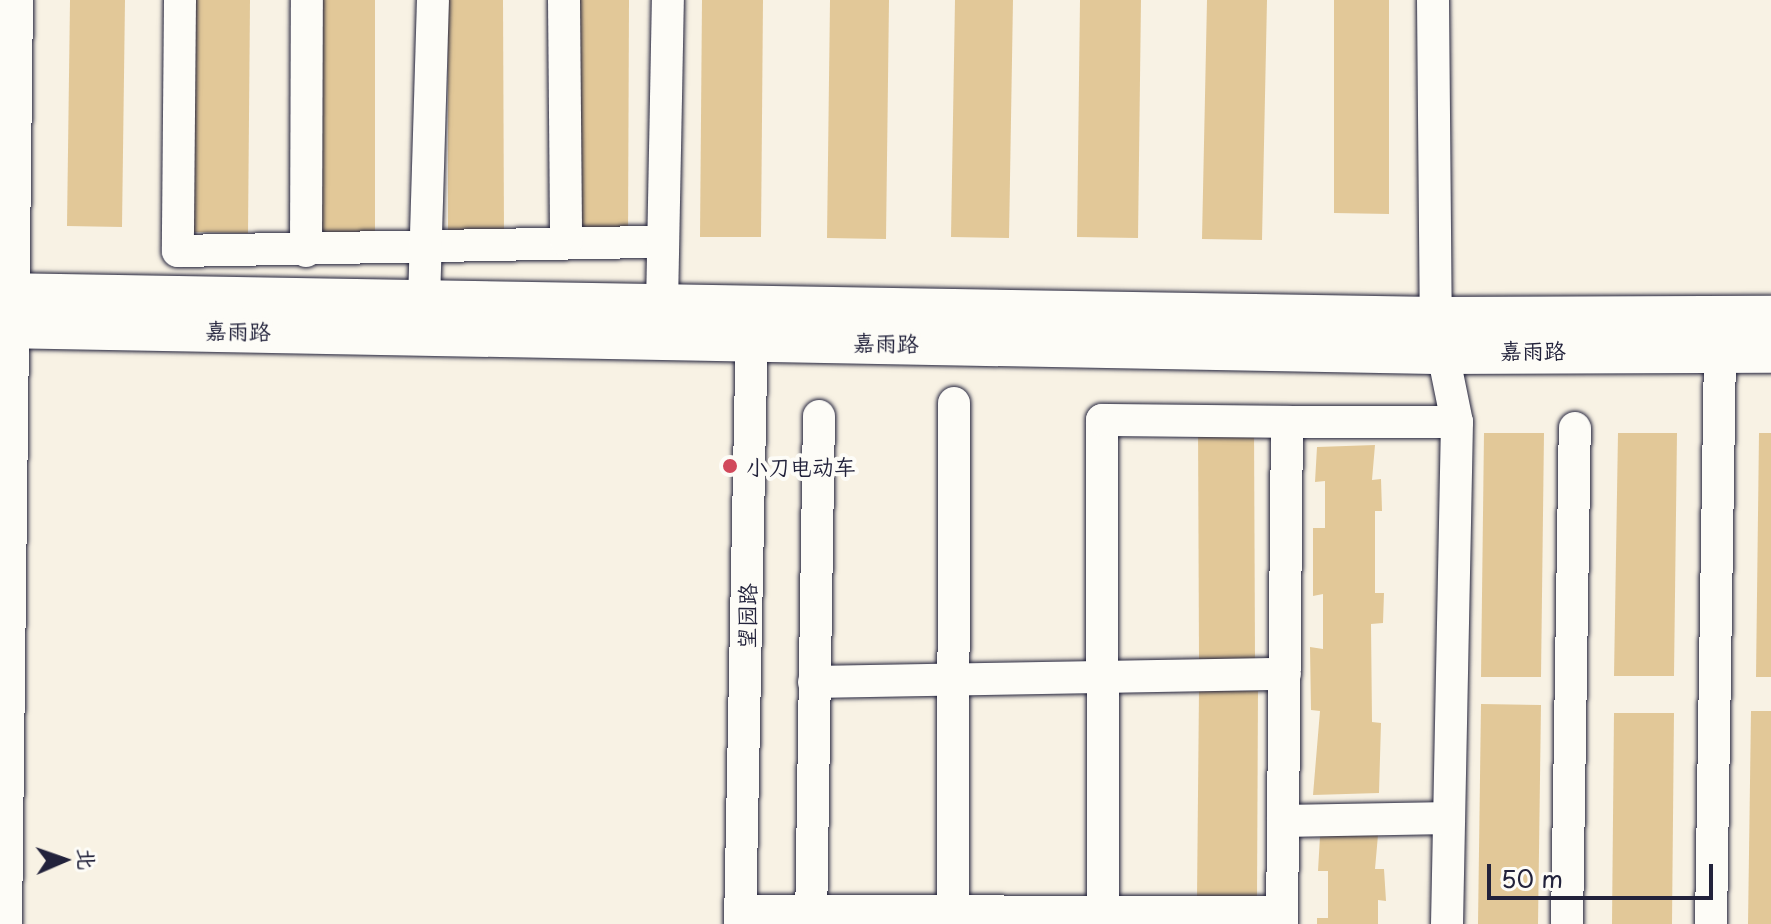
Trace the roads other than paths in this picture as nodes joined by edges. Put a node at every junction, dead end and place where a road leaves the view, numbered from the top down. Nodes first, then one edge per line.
1 (12, 0) edge
2 (180, 0) edge
3 (307, 0) edge
4 (433, 0) edge
5 (564, 0) edge
6 (668, 0) edge
7 (1433, 0) edge
8 (566, 241) junction
9 (663, 242) junction
10 (426, 245) junction
11 (306, 251) junction
12 (424, 302) junction
13 (662, 306) junction
14 (3, 310) edge
15 (1771, 318) edge
16 (752, 323) junction
17 (1441, 334) junction
18 (1720, 351) junction
19 (1771, 351) edge
20 (954, 403) dead end
21 (819, 416) dead end
22 (1287, 422) junction
23 (1457, 422) junction
24 (1575, 428) dead end
25 (1285, 674) junction
26 (1102, 677) junction
27 (953, 679) junction
28 (814, 682) junction
29 (1449, 818) junction
30 (1283, 821) junction
31 (740, 918) edge
32 (811, 918) edge
33 (953, 918) edge
34 (1103, 918) edge
35 (1282, 918) edge
36 (1, 924) edge
37 (1447, 924) edge
38 (1567, 924) edge
39 (1711, 924) edge

1 - 14 street
2 - 11 street
3 - 11 street
4 - 10 street
5 - 8 street
6 - 9 street
7 - 17 street
8 - 9 street
8 - 10 street
9 - 13 street
10 - 11 street
10 - 12 street
12 - 13 main road, 嘉雨路
12 - 14 main road, 嘉雨路
13 - 16 main road, 嘉雨路
14 - 16 main road, 嘉雨路
14 - 36 street
15 - 17 main road, 嘉雨路
16 - 17 main road, 嘉雨路
16 - 31 street, 望园路
17 - 18 main road, 嘉雨路
17 - 23 street
18 - 19 main road, 嘉雨路
18 - 39 street
20 - 27 street
21 - 28 street
22 - 23 street
22 - 25 street
22 - 26 street
23 - 29 street
24 - 38 street
25 - 26 street
25 - 30 street
26 - 27 street
26 - 34 street
27 - 28 street
27 - 33 street
28 - 32 street
29 - 30 street
29 - 37 street
30 - 35 street
31 - 32 street
32 - 33 street
33 - 34 street
34 - 35 street

